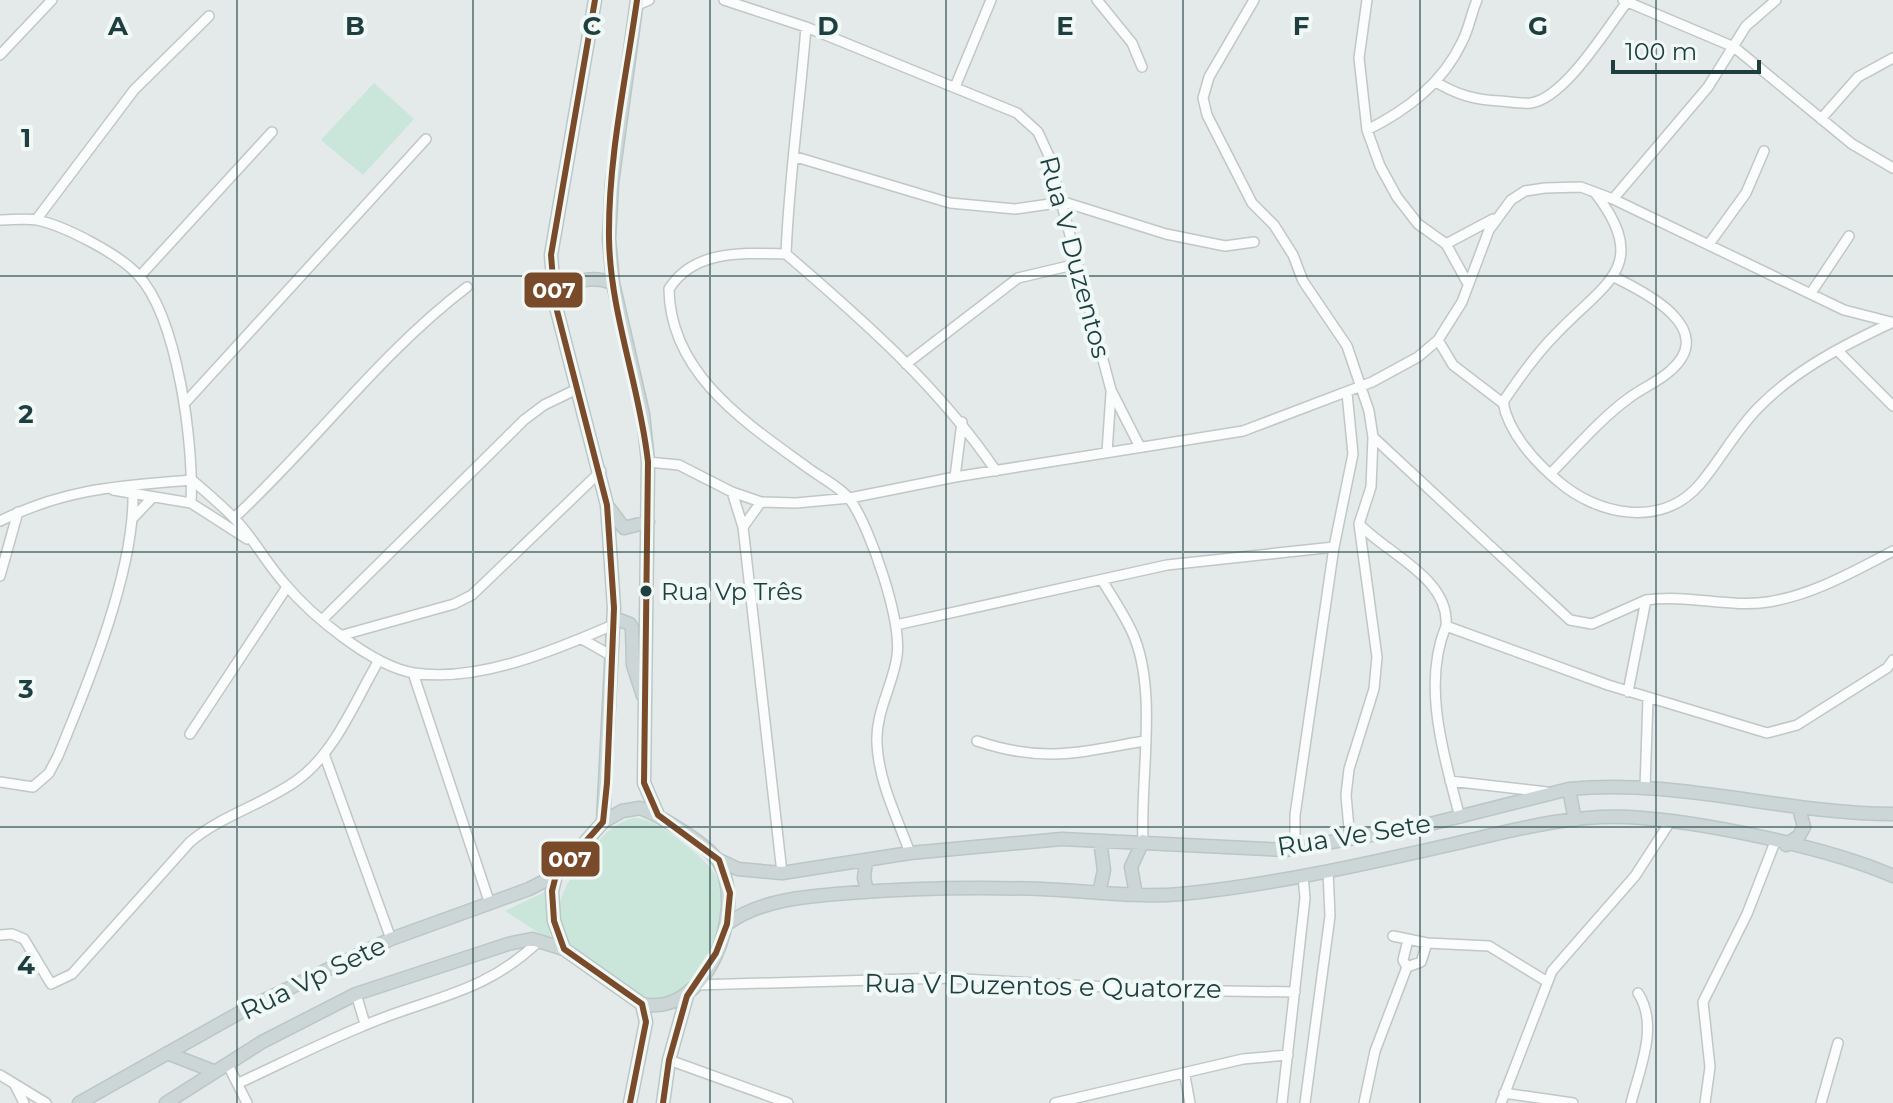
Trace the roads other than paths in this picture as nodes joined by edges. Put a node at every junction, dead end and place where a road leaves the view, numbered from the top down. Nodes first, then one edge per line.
1 (52, 0) edge
2 (595, 0) edge
3 (724, 0) edge
4 (991, 0) edge
5 (1097, 0) edge
6 (1254, 0) edge
7 (1367, 0) edge
8 (1477, 0) edge
9 (1776, 0) edge
10 (1625, 1) edge
11 (641, 2) edge
12 (209, 16) dead end
13 (806, 27) junction
14 (1734, 47) junction
15 (0, 55) edge
16 (1893, 58) edge
17 (1142, 67) dead end
18 (1436, 82) junction
19 (955, 87) junction
20 (1821, 119) junction
21 (1367, 130) junction
22 (272, 132) dead end
23 (426, 139) dead end
24 (1764, 151) dead end
25 (796, 157) junction
26 (1893, 168) edge
27 (1594, 192) junction
28 (1613, 199) junction
29 (1064, 202) junction
30 (1495, 218) junction
31 (0, 220) edge
32 (36, 220) junction
33 (1849, 236) dead end
34 (1254, 242) dead end
35 (1446, 244) junction
36 (1709, 244) junction
37 (786, 254) junction
38 (1077, 264) junction
39 (140, 276) junction
40 (1614, 277) junction
41 (1467, 282) junction
42 (613, 283) junction
43 (467, 287) dead end
44 (1811, 293) junction
45 (555, 303) junction
46 (1892, 322) edge
47 (1438, 340) junction
48 (1837, 350) junction
49 (906, 364) junction
50 (1360, 387) junction
51 (577, 389) junction
52 (1111, 390) junction
53 (1347, 393) junction
54 (184, 404) junction
55 (1893, 406) edge
56 (1504, 407) junction
57 (962, 422) junction
58 (1373, 437) junction
59 (1140, 447) junction
60 (1107, 452) junction
61 (648, 462) junction
62 (601, 471) junction
63 (996, 471) junction
64 (1550, 474) junction
65 (955, 477) junction
66 (192, 480) junction
67 (103, 487) junction
68 (732, 492) junction
69 (133, 495) junction
70 (152, 498) junction
71 (850, 498) junction
72 (761, 502) junction
73 (191, 503) junction
74 (607, 505) junction
75 (18, 512) junction
76 (133, 518) junction
77 (234, 518) junction
78 (0, 521) edge
79 (648, 522) junction
80 (1359, 524) junction
81 (743, 527) junction
82 (253, 543) junction
83 (1334, 547) junction
84 (1893, 551) edge
85 (0, 576) edge
86 (1102, 580) junction
87 (287, 587) junction
88 (1646, 600) junction
89 (323, 619) junction
90 (613, 622) junction
91 (896, 625) junction
92 (1446, 626) junction
93 (343, 635) junction
94 (582, 639) junction
95 (612, 656) junction
96 (379, 660) junction
97 (1891, 666) edge
98 (413, 673) junction
99 (1628, 692) junction
100 (1648, 698) junction
101 (646, 703) junction
102 (190, 734) dead end
103 (977, 741) dead end
104 (1144, 741) junction
105 (324, 754) junction
106 (1450, 781) junction
107 (0, 782) edge
108 (1645, 788) junction
109 (1569, 789) junction
110 (1555, 793) junction
111 (1799, 808) junction
112 (1893, 814) edge
113 (658, 815) junction
114 (1460, 818) junction
115 (1575, 820) junction
116 (603, 822) junction
117 (1670, 822) junction
118 (1350, 840) junction
119 (1100, 841) junction
120 (1143, 841) junction
121 (1781, 843) junction
122 (1295, 849) junction
123 (910, 853) junction
124 (719, 860) junction
125 (866, 861) junction
126 (1328, 871) junction
127 (782, 873) junction
128 (556, 875) junction
129 (1303, 876) junction
130 (1893, 876) edge
131 (867, 891) junction
132 (1099, 893) junction
133 (1136, 895) junction
134 (490, 904) junction
135 (727, 924) junction
136 (0, 935) edge
137 (1393, 936) dead end
138 (391, 939) junction
139 (1408, 940) junction
140 (539, 941) junction
141 (1427, 943) junction
142 (564, 949) junction
143 (1407, 967) junction
144 (1546, 981) junction
145 (691, 991) junction
146 (1295, 992) junction
147 (1638, 993) dead end
148 (356, 994) junction
149 (642, 1004) junction
150 (365, 1024) junction
151 (1838, 1043) dead end
152 (167, 1053) junction
153 (1288, 1055) junction
154 (669, 1060) junction
155 (227, 1063) junction
156 (213, 1071) junction
157 (0, 1075) edge
158 (1185, 1076) junction
159 (13, 1082) junction
160 (239, 1083) junction
161 (1503, 1098) edge
162 (1091, 1100) edge
163 (24, 1103) edge
164 (46, 1103) edge
165 (79, 1103) edge
166 (166, 1103) edge
167 (247, 1103) edge
168 (630, 1103) edge
169 (663, 1103) edge
170 (788, 1103) edge
171 (1055, 1103) edge
172 (1190, 1103) edge
173 (1282, 1103) edge
174 (1305, 1103) edge
175 (1364, 1103) edge
176 (1573, 1103) edge
177 (1631, 1103) edge
178 (1705, 1103) edge
179 (1821, 1103) edge

1 - 15 street
2 - 45 main road
3 - 13 street, Rua V Duzentos
4 - 19 street
5 - 17 street
6 - 50 street
7 - 21 street
8 - 18 street
9 - 14 street
10 - 14 street
10 - 18 street
11 - 42 main road
12 - 32 street
13 - 19 street, Rua V Duzentos
13 - 25 street
14 - 20 street
14 - 28 street
16 - 20 street
18 - 21 street
19 - 29 street, Rua V Duzentos
20 - 26 street
21 - 35 street
22 - 39 street
23 - 54 street
24 - 36 street
25 - 29 street
25 - 37 street
27 - 28 street
27 - 30 street
27 - 40 street
28 - 36 street
29 - 34 street
29 - 38 street, Rua V Duzentos
30 - 35 street
30 - 41 street
31 - 32 street
32 - 39 street
33 - 44 street
35 - 41 street
36 - 44 street
37 - 49 street
37 - 71 street
38 - 49 street
38 - 52 street, Rua V Duzentos
39 - 54 street
40 - 56 street
40 - 64 street
41 - 47 street
42 - 45 main road
42 - 61 main road
43 - 77 street
44 - 46 street
45 - 51 main road
46 - 48 street
47 - 50 street
47 - 56 street
48 - 55 street
48 - 64 street
49 - 57 street
50 - 53 street
50 - 58 street
51 - 62 main road
51 - 89 street
52 - 59 street, Rua V Duzentos
52 - 60 street, Rua V Duzentos
53 - 59 street
53 - 83 street
54 - 66 street
56 - 64 street
57 - 63 street
57 - 65 street
58 - 80 street
58 - 88 street
59 - 60 street
60 - 63 street
61 - 68 street
61 - 79 main road
62 - 74 main road
62 - 93 street
63 - 65 street
65 - 71 street
66 - 67 street
66 - 73 street
66 - 77 street
67 - 69 street
67 - 75 street
68 - 72 street
68 - 81 street
69 - 70 street
69 - 76 street
70 - 73 street
70 - 76 street
71 - 72 street
71 - 91 street
72 - 81 street
73 - 82 street
74 - 79 main road
74 - 90 main road
75 - 78 street
75 - 85 street
76 - 107 street
77 - 82 street
79 - 101 main road
80 - 92 street
80 - 118 street
81 - 127 street
82 - 87 street
83 - 86 street
83 - 122 street
84 - 88 street
86 - 91 street
86 - 104 street
87 - 89 street
87 - 102 street
88 - 99 street
89 - 93 street
90 - 94 street
90 - 95 main road
90 - 101 main road
91 - 123 street
92 - 99 street
92 - 106 street
93 - 96 street
94 - 95 street
94 - 98 street
95 - 116 main road
96 - 98 street
96 - 105 street
97 - 100 street
98 - 134 street
99 - 100 street
100 - 108 street
101 - 113 main road
103 - 104 street
104 - 120 street
105 - 136 street
105 - 138 street
106 - 110 street
106 - 114 street
108 - 109 main road, Rua Ve Sete
108 - 111 main road, Rua Ve Sete
109 - 110 main road, Rua Ve Sete
109 - 115 main road
110 - 114 main road, Rua Ve Sete
111 - 112 main road, Rua Ve Sete
111 - 121 main road
113 - 116 main road
113 - 124 main road
114 - 118 main road, Rua Ve Sete
115 - 117 main road, Rua Ve Sete
115 - 126 main road, Rua Ve Sete
116 - 128 main road
117 - 121 main road, Rua Ve Sete
117 - 144 street
118 - 122 main road, Rua Ve Sete
119 - 120 main road, Rua Ve Sete
119 - 123 main road, Rua Ve Sete
119 - 132 main road
120 - 122 main road, Rua Ve Sete
120 - 133 main road
121 - 130 main road, Rua Ve Sete
121 - 178 street
123 - 125 main road, Rua Ve Sete
124 - 127 main road, Rua Ve Sete
124 - 135 main road
125 - 127 main road, Rua Ve Sete
125 - 131 main road
126 - 129 main road, Rua Ve Sete
126 - 174 street
128 - 134 main road, Rua Vp Sete
128 - 142 main road
129 - 133 main road, Rua Ve Sete
129 - 146 street
131 - 132 main road, Rua Ve Sete
131 - 135 main road, Rua Ve Sete
132 - 133 main road, Rua Ve Sete
134 - 138 main road, Rua Vp Sete
135 - 145 main road
137 - 139 street
138 - 152 main road, Rua Vp Sete
139 - 141 street
139 - 143 street
140 - 142 main road, Rua Vp Sete
140 - 148 main road, Rua Vp Sete
140 - 150 street
141 - 143 street
141 - 144 street
142 - 149 main road
143 - 175 street
144 - 161 street
145 - 146 street, Rua V Duzentos e Quatorze
145 - 149 main road
145 - 154 main road
146 - 153 street
147 - 177 street
148 - 150 street
148 - 155 main road, Rua Vp Sete
149 - 168 main road
150 - 160 street
151 - 179 street
152 - 156 main road
152 - 165 main road, Rua Vp Sete
153 - 158 street
153 - 173 street
154 - 169 main road
154 - 170 street
155 - 156 main road, Rua Vp Sete
155 - 160 street
156 - 166 main road, Rua Vp Sete
157 - 159 street
158 - 162 street
158 - 172 street
159 - 163 street
159 - 164 street
160 - 167 street
161 - 176 street
162 - 171 street

